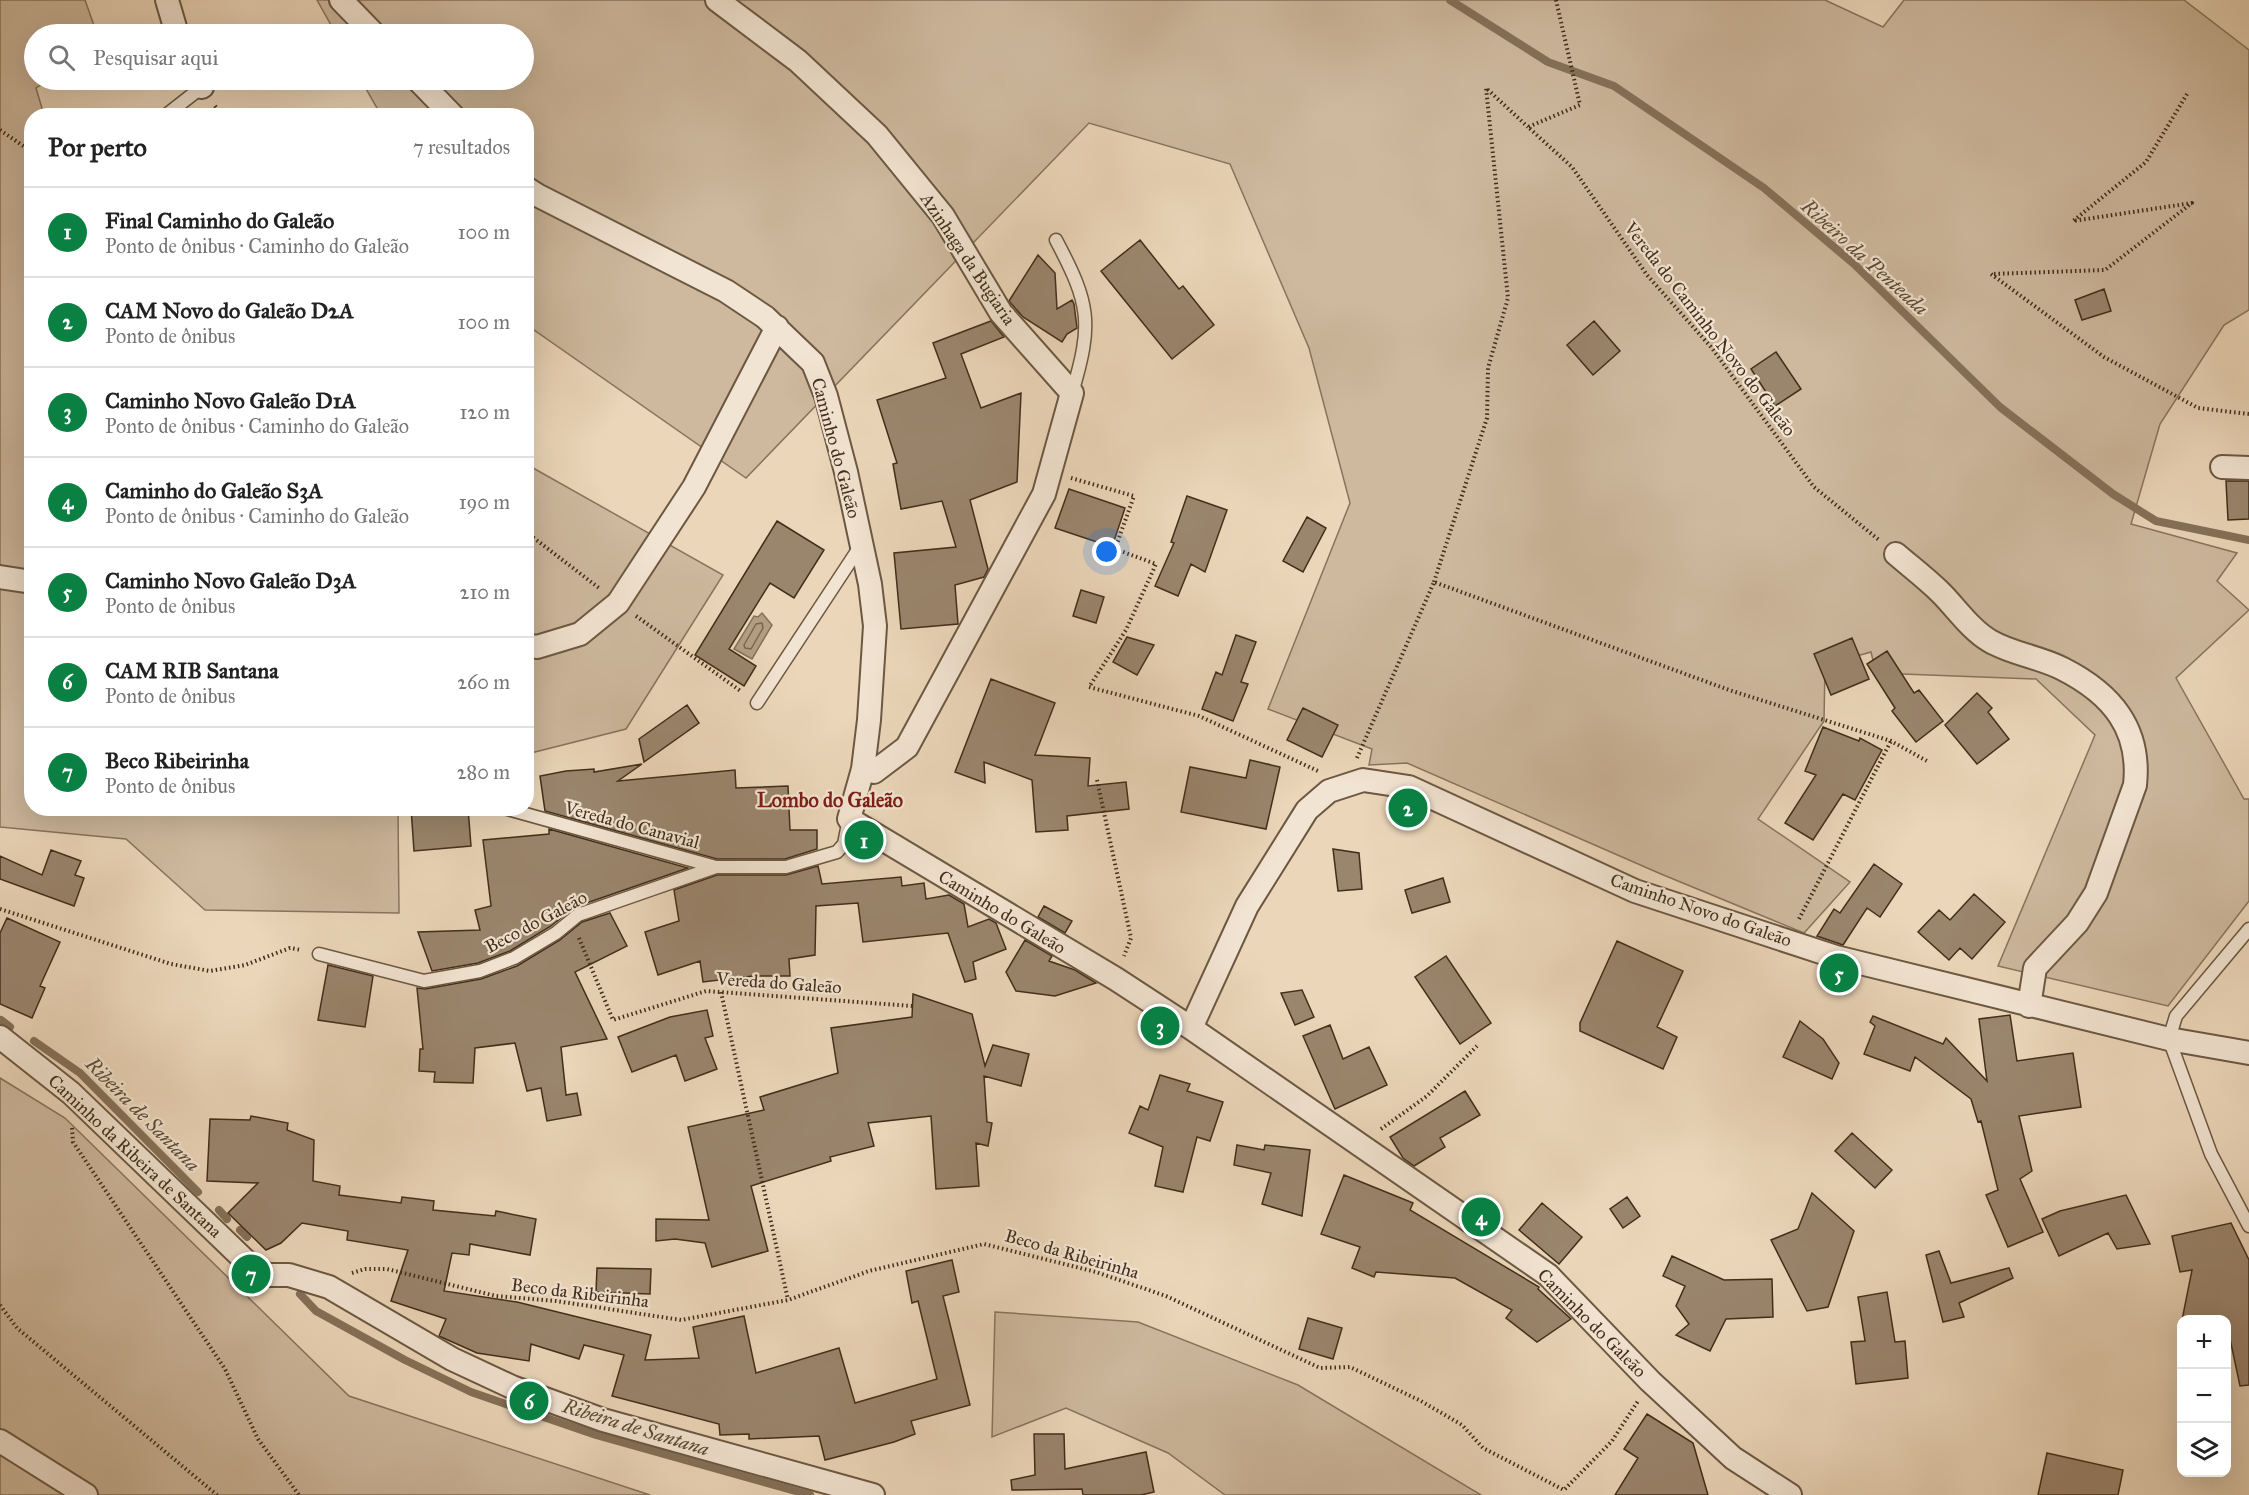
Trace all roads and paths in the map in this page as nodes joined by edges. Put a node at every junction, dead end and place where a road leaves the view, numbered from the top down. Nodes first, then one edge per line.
1 (167, 0) edge
2 (341, 0) edge
3 (717, 0) edge
4 (1556, 0) edge
5 (174, 24) edge
6 (364, 24) edge
7 (192, 90) edge
8 (428, 90) edge
9 (2187, 94) dead end
10 (173, 108) edge
11 (445, 108) edge
12 (1528, 127) junction
13 (0, 130) edge
14 (24, 146) edge
15 (534, 193) edge
16 (1056, 240) dead end
17 (777, 327) junction
18 (1072, 393) junction
19 (2249, 414) edge
20 (2222, 467) dead end
21 (2249, 468) edge
22 (1050, 472) junction
23 (534, 538) edge
24 (861, 544) junction
25 (1896, 554) joint
26 (0, 577) edge
27 (24, 581) edge
28 (1434, 582) junction
29 (618, 603) junction
30 (534, 646) edge
31 (757, 704) joint
32 (1891, 741) junction
33 (1927, 761) dead end
34 (863, 769) junction
35 (1097, 780) dead end
36 (1346, 784) junction
37 (533, 816) edge
38 (849, 819) junction
39 (716, 867) junction
40 (0, 909) edge
41 (572, 920) junction
42 (2249, 928) edge
43 (1787, 941) junction
44 (290, 948) dead end
45 (319, 954) dead end
46 (1116, 980) junction
47 (721, 992) junction
48 (912, 1006) dead end
49 (2029, 1006) junction
50 (1191, 1028) junction
51 (0, 1037) edge
52 (2169, 1039) junction
53 (1477, 1046) dead end
54 (2249, 1053) edge
55 (71, 1125) dead end
56 (1361, 1144) junction
57 (2249, 1227) edge
58 (329, 1287) junction
59 (788, 1300) junction
60 (0, 1305) edge
61 (1650, 1381) junction
62 (0, 1441) edge
63 (86, 1495) edge
64 (217, 1495) edge
65 (299, 1495) edge
66 (873, 1495) edge
67 (1790, 1495) edge

1 - 5 street
2 - 6 street
3 - 18 street, Azinhaga da Bugiaria
4 - 12 path
7 - 10 lane
8 - 11 street
9 - 19 path
12 - 25 path, Vereda do Caminho Novo do Galeão
12 - 28 path, Vereda do Caminho Novo do Galeão
13 - 14 path
15 - 17 street, Caminho do Galeão
16 - 18 lane
17 - 24 street, Caminho do Galeão
17 - 29 street
18 - 22 street
20 - 21 street
22 - 34 street
22 - 36 path
23 - 29 path
24 - 31 lane
24 - 34 street, Caminho do Galeão
25 - 49 street
26 - 27 street
28 - 32 path
28 - 36 path
29 - 30 street
29 - 31 path
32 - 33 path
32 - 43 path
34 - 38 street, Caminho do Galeão
35 - 46 path
36 - 43 street, Caminho Novo do Galeão
36 - 50 street, Caminho Novo do Galeão
37 - 39 lane, Vereda do Canavial
38 - 39 lane, Beco do Galeão
38 - 46 street, Caminho do Galeão
39 - 41 lane, Beco do Galeão
40 - 44 path
41 - 45 lane, Beco do Galeão
41 - 47 path, Vereda do Galeão
42 - 52 lane
43 - 49 street, Caminho Novo do Galeão
46 - 50 street, Caminho do Galeão
47 - 48 path, Vereda do Galeão
47 - 59 path
49 - 52 street, Caminho Novo do Galeão
50 - 56 street, Caminho do Galeão
51 - 58 street, Caminho da Ribeira de Santana
52 - 54 street, Caminho Novo do Galeão
52 - 57 lane
53 - 56 path
55 - 65 path
56 - 61 street, Caminho do Galeão
58 - 59 path, Beco da Ribeirinha
58 - 66 street, Caminho da Ribeira de Santana
59 - 61 path, Beco da Ribeirinha
60 - 64 path
61 - 67 street, Caminho do Galeão
62 - 63 street

